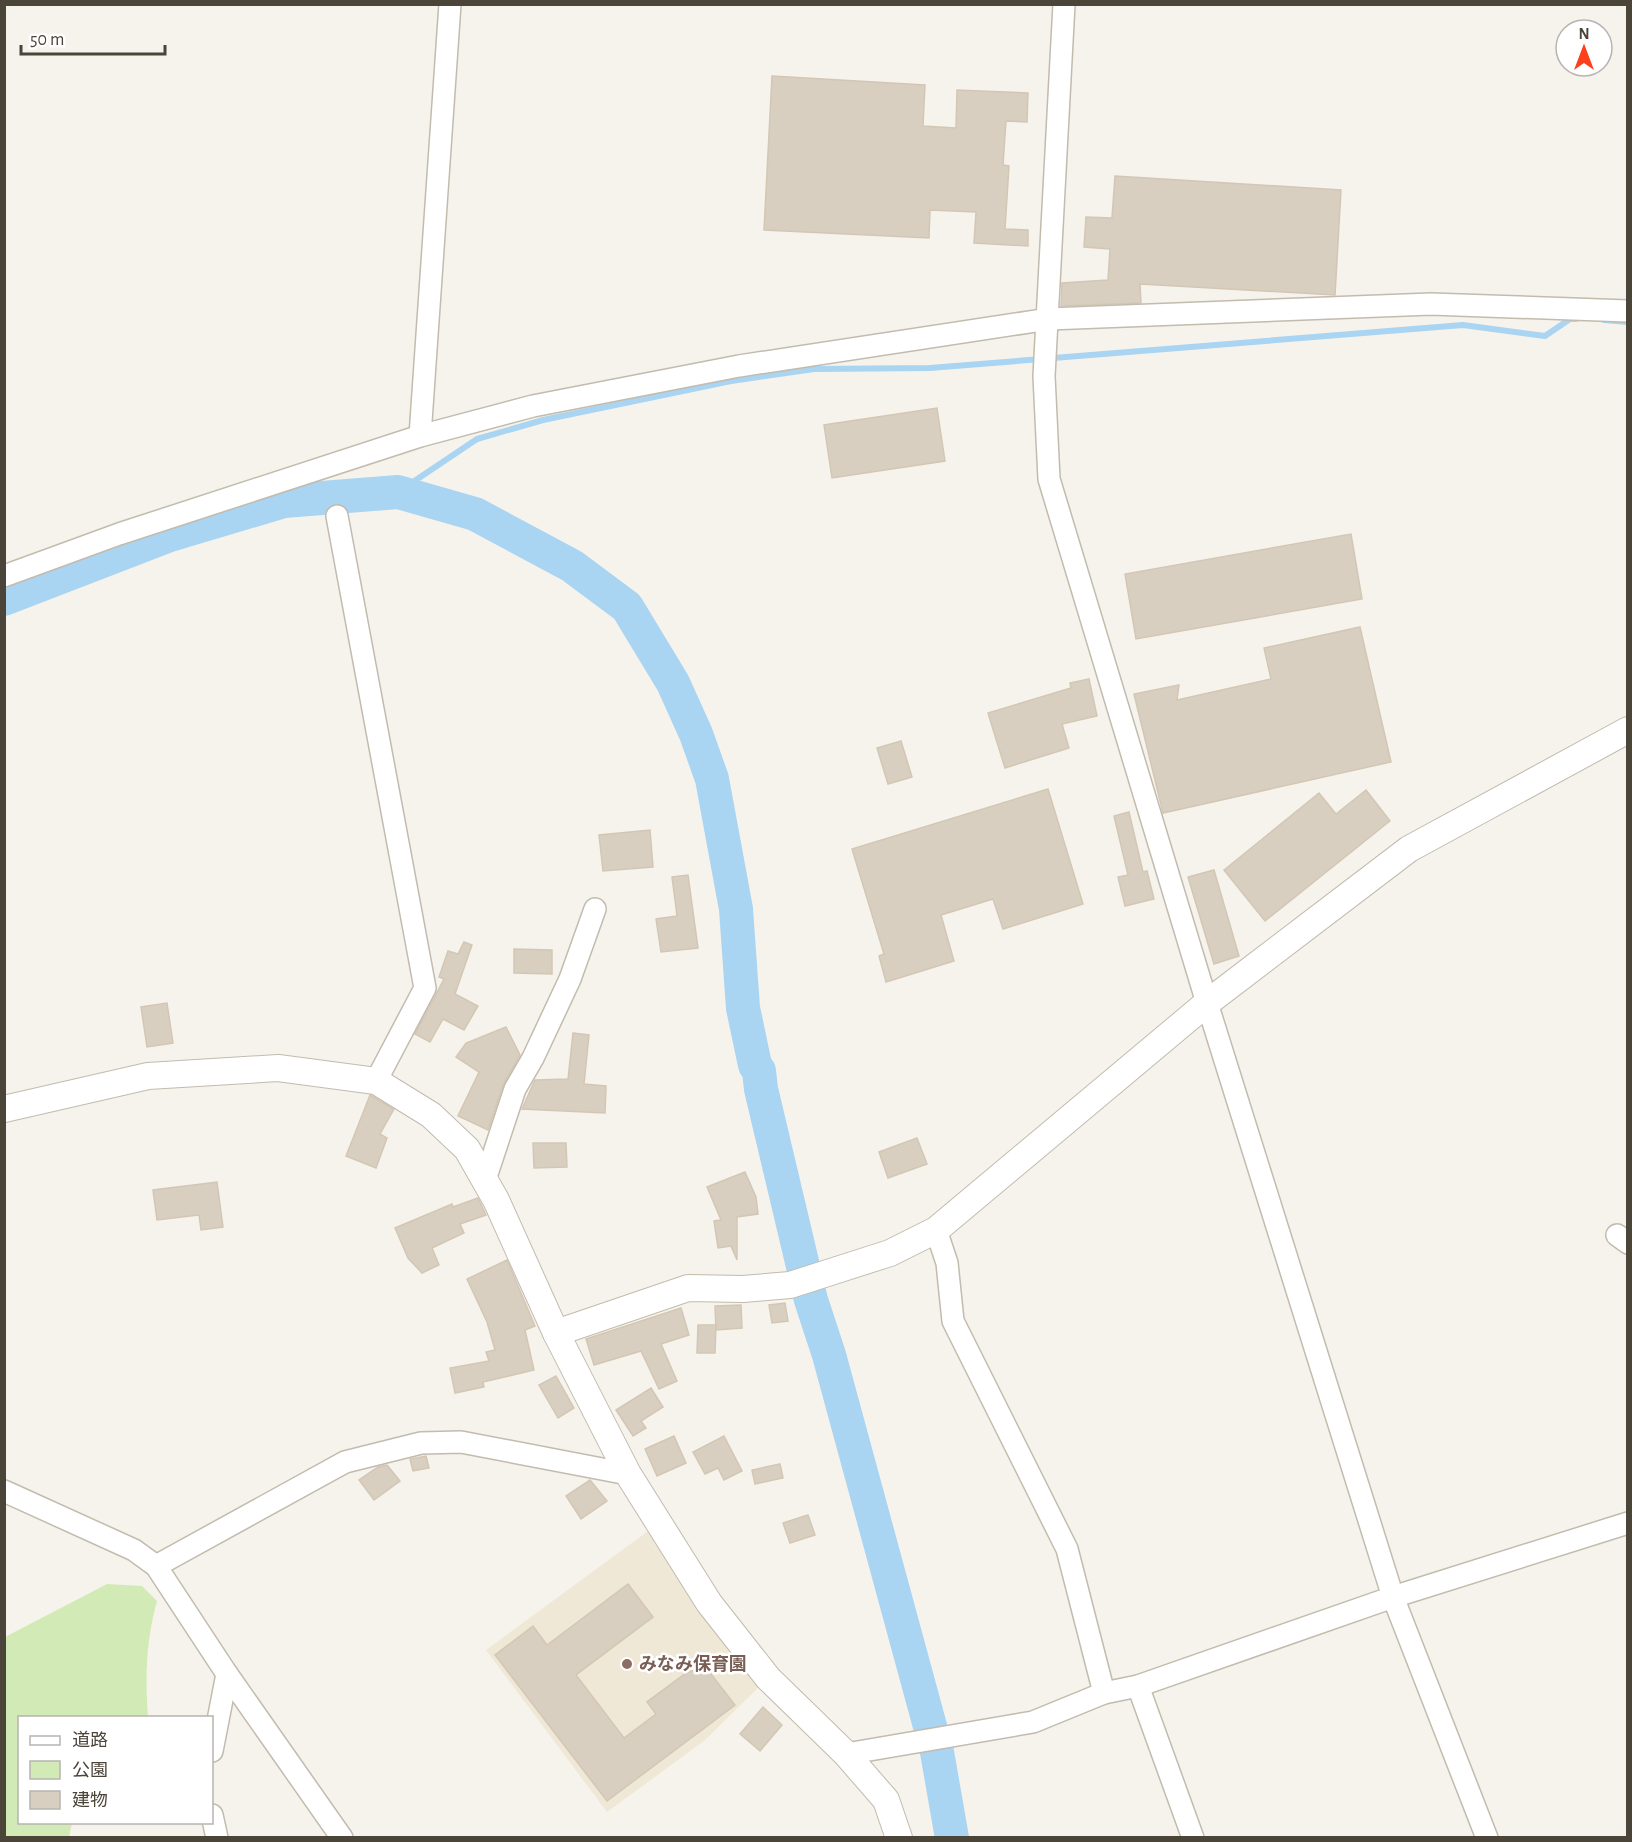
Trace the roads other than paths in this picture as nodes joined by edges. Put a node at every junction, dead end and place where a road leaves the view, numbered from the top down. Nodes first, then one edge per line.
1 (450, 4) edge
2 (1064, 4) edge
3 (1628, 311) edge
4 (1048, 323) junction
5 (420, 436) junction
6 (338, 516) dead end
7 (4, 576) edge
8 (1628, 730) edge
9 (595, 909) dead end
10 (1207, 1003) junction
11 (376, 1081) junction
12 (4, 1109) edge
13 (485, 1180) junction
14 (936, 1230) junction
15 (556, 1333) junction
16 (628, 1474) junction
17 (4, 1491) edge
18 (1628, 1523) edge
19 (156, 1566) junction
20 (1394, 1597) junction
21 (227, 1674) junction
22 (1138, 1686) junction
23 (1104, 1693) junction
24 (213, 1746) edge
25 (846, 1754) junction
26 (213, 1820) edge
27 (217, 1838) edge
28 (342, 1838) edge
29 (900, 1838) edge
30 (1192, 1838) edge
31 (1487, 1838) edge

1 - 5 street
2 - 4 street
3 - 4 street
4 - 5 street
4 - 10 street
5 - 7 street
6 - 11 street
8 - 10 street
9 - 13 street
10 - 14 street
10 - 20 street
11 - 12 street
11 - 13 street
13 - 15 street
14 - 15 street
14 - 23 street
15 - 16 street
16 - 19 street
16 - 25 street
17 - 19 street
18 - 20 street
19 - 21 street
20 - 22 street
20 - 31 street
21 - 24 street
21 - 28 street
22 - 23 street
22 - 30 street
23 - 25 street
25 - 29 street
26 - 27 street

